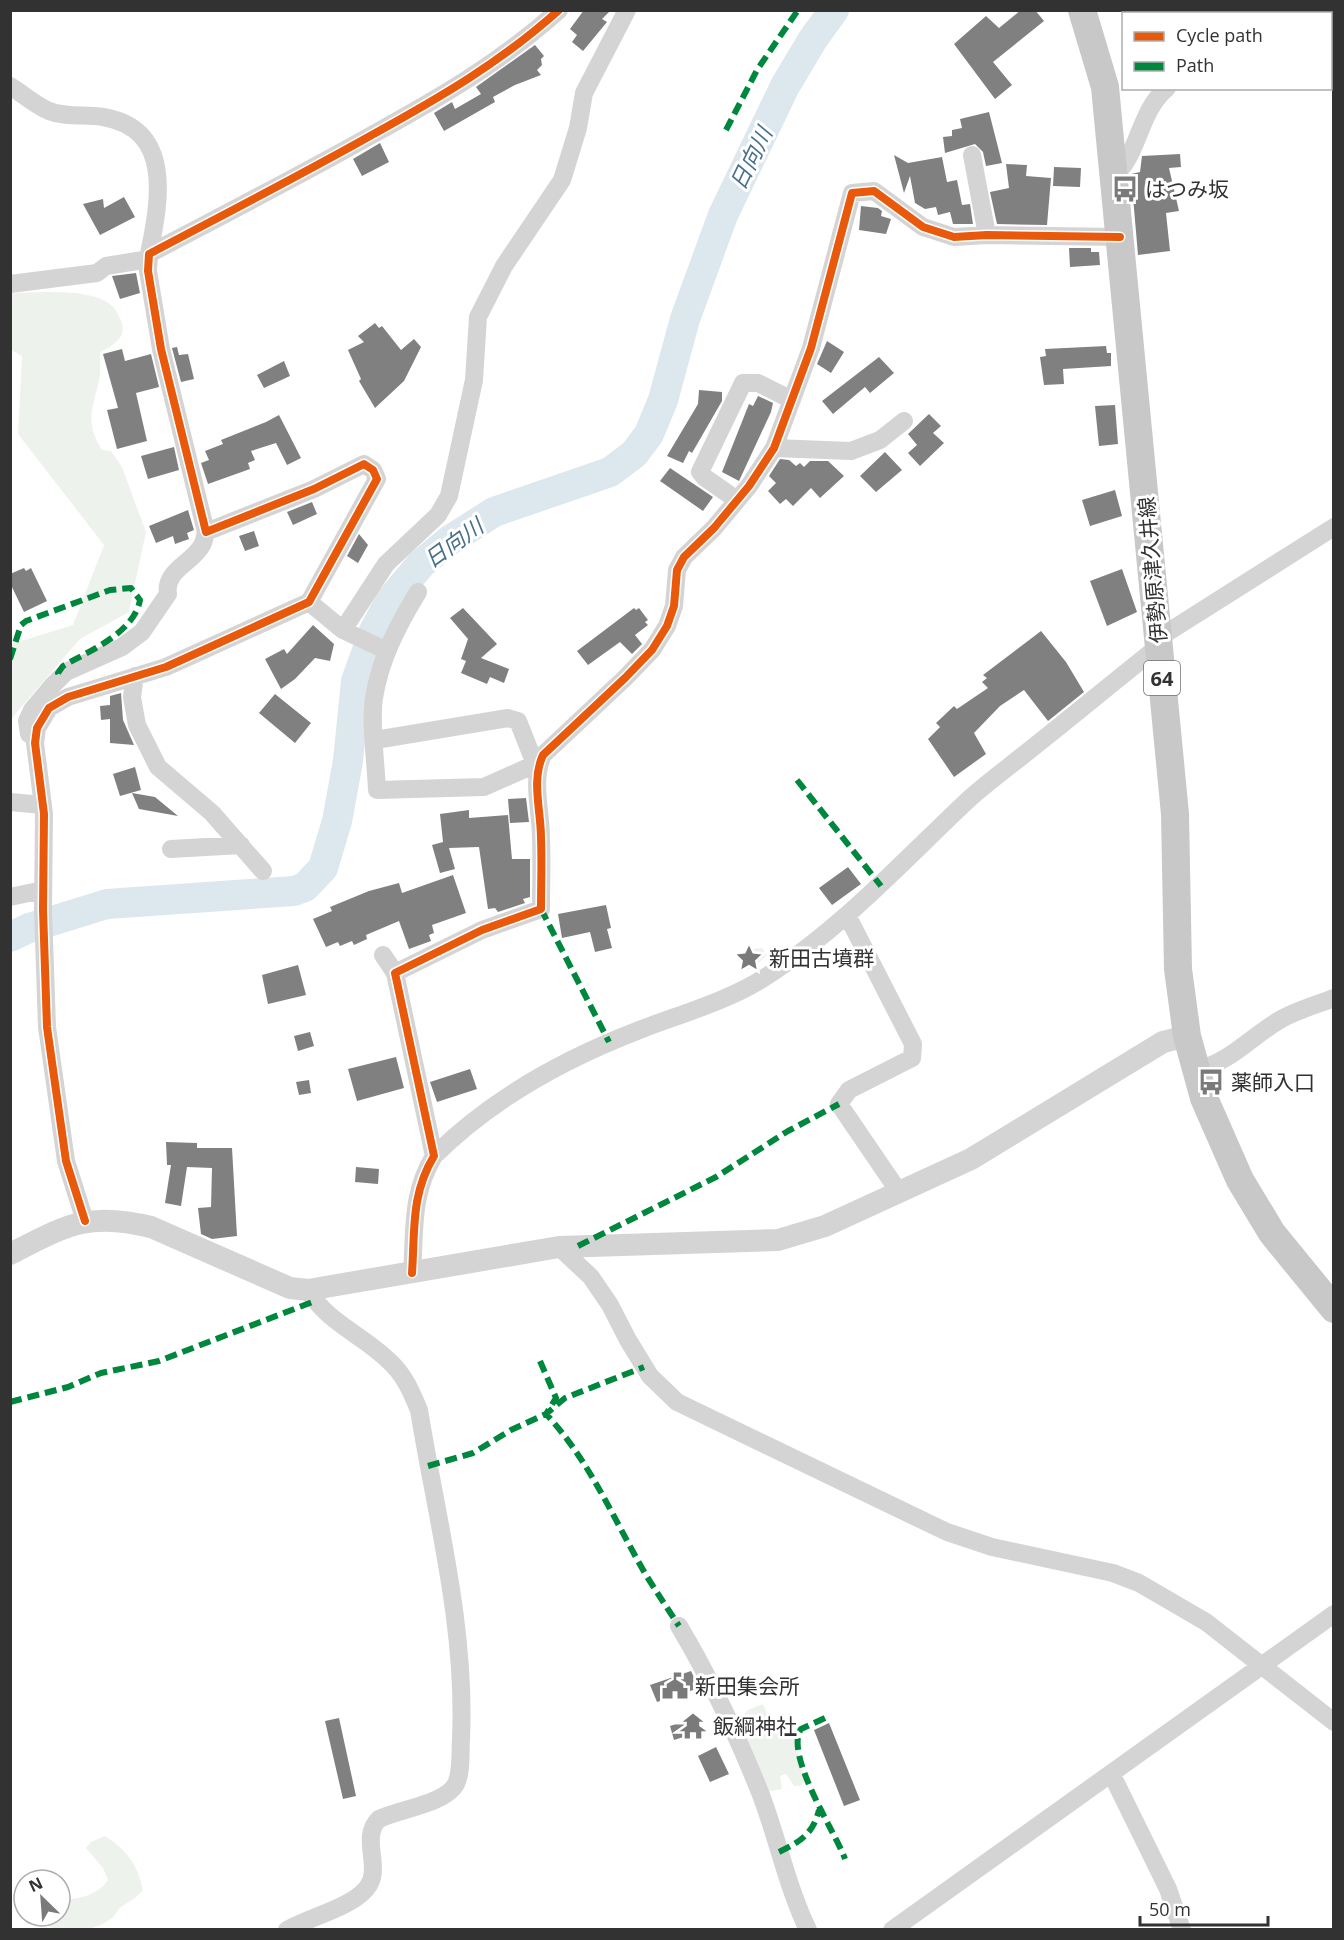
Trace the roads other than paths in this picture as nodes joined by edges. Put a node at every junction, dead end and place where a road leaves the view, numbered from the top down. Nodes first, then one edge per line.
1 (559, 10) edge
2 (627, 10) edge
3 (1082, 10) edge
4 (10, 86) edge
5 (1165, 90) edge
6 (968, 166) dead end
7 (1113, 177) junction
8 (987, 235) junction
9 (1120, 237) junction
10 (149, 256) junction
11 (10, 284) edge
12 (792, 400) junction
13 (904, 421) dead end
14 (774, 447) junction
15 (737, 501) junction
16 (1334, 527) edge
17 (206, 532) junction
18 (418, 592) dead end
19 (309, 602) junction
20 (347, 632) junction
21 (1159, 646) junction
22 (384, 649) junction
23 (135, 676) junction
24 (375, 740) junction
25 (34, 743) junction
26 (537, 763) junction
27 (10, 802) edge
28 (43, 806) junction
29 (241, 845) junction
30 (171, 849) dead end
31 (263, 871) dead end
32 (43, 890) junction
33 (10, 897) edge
34 (847, 915) junction
35 (382, 955) dead end
36 (395, 973) junction
37 (1334, 998) edge
38 (1187, 1036) junction
39 (1196, 1071) junction
40 (434, 1156) junction
41 (899, 1192) junction
42 (85, 1221) junction
43 (559, 1247) junction
44 (10, 1254) edge
45 (412, 1273) junction
46 (308, 1290) junction
47 (1334, 1309) edge
48 (1334, 1614) edge
49 (679, 1626) dead end
50 (1263, 1667) junction
51 (1334, 1722) edge
52 (1112, 1775) junction
53 (287, 1929) edge
54 (808, 1929) edge
55 (892, 1929) edge
56 (1182, 1929) edge

1 - 10 street
2 - 20 street
3 - 7 main road, 伊勢原津久井線 / 64
4 - 10 street
5 - 7 street
6 - 8 street
7 - 9 main road, 伊勢原津久井線 / 64
8 - 9 street
8 - 12 street
9 - 21 main road, 伊勢原津久井線 / 64
10 - 11 street
10 - 17 street
12 - 14 street
12 - 15 street
13 - 14 street
14 - 15 street
15 - 26 street
16 - 21 street
17 - 19 street
17 - 25 street
18 - 22 street
19 - 20 street
19 - 23 street
20 - 22 street
21 - 34 street
21 - 38 main road, 伊勢原津久井線 / 64
22 - 24 street
23 - 25 street
23 - 29 street
24 - 26 street
24 - 26 street
25 - 28 street
26 - 36 street
27 - 28 street
28 - 32 street
29 - 30 street
29 - 31 street
32 - 33 street
32 - 42 street
34 - 40 street
34 - 41 street
35 - 36 street
36 - 40 street
37 - 39 street
38 - 39 main road, 伊勢原津久井線 / 64
38 - 41 street
39 - 47 main road, 伊勢原津久井線 / 64
40 - 45 street
41 - 43 street
42 - 44 street
42 - 46 street
43 - 45 street
43 - 50 street
45 - 46 street
46 - 53 street
48 - 50 street
49 - 54 street
50 - 51 street
50 - 52 street
52 - 55 street
52 - 56 street

